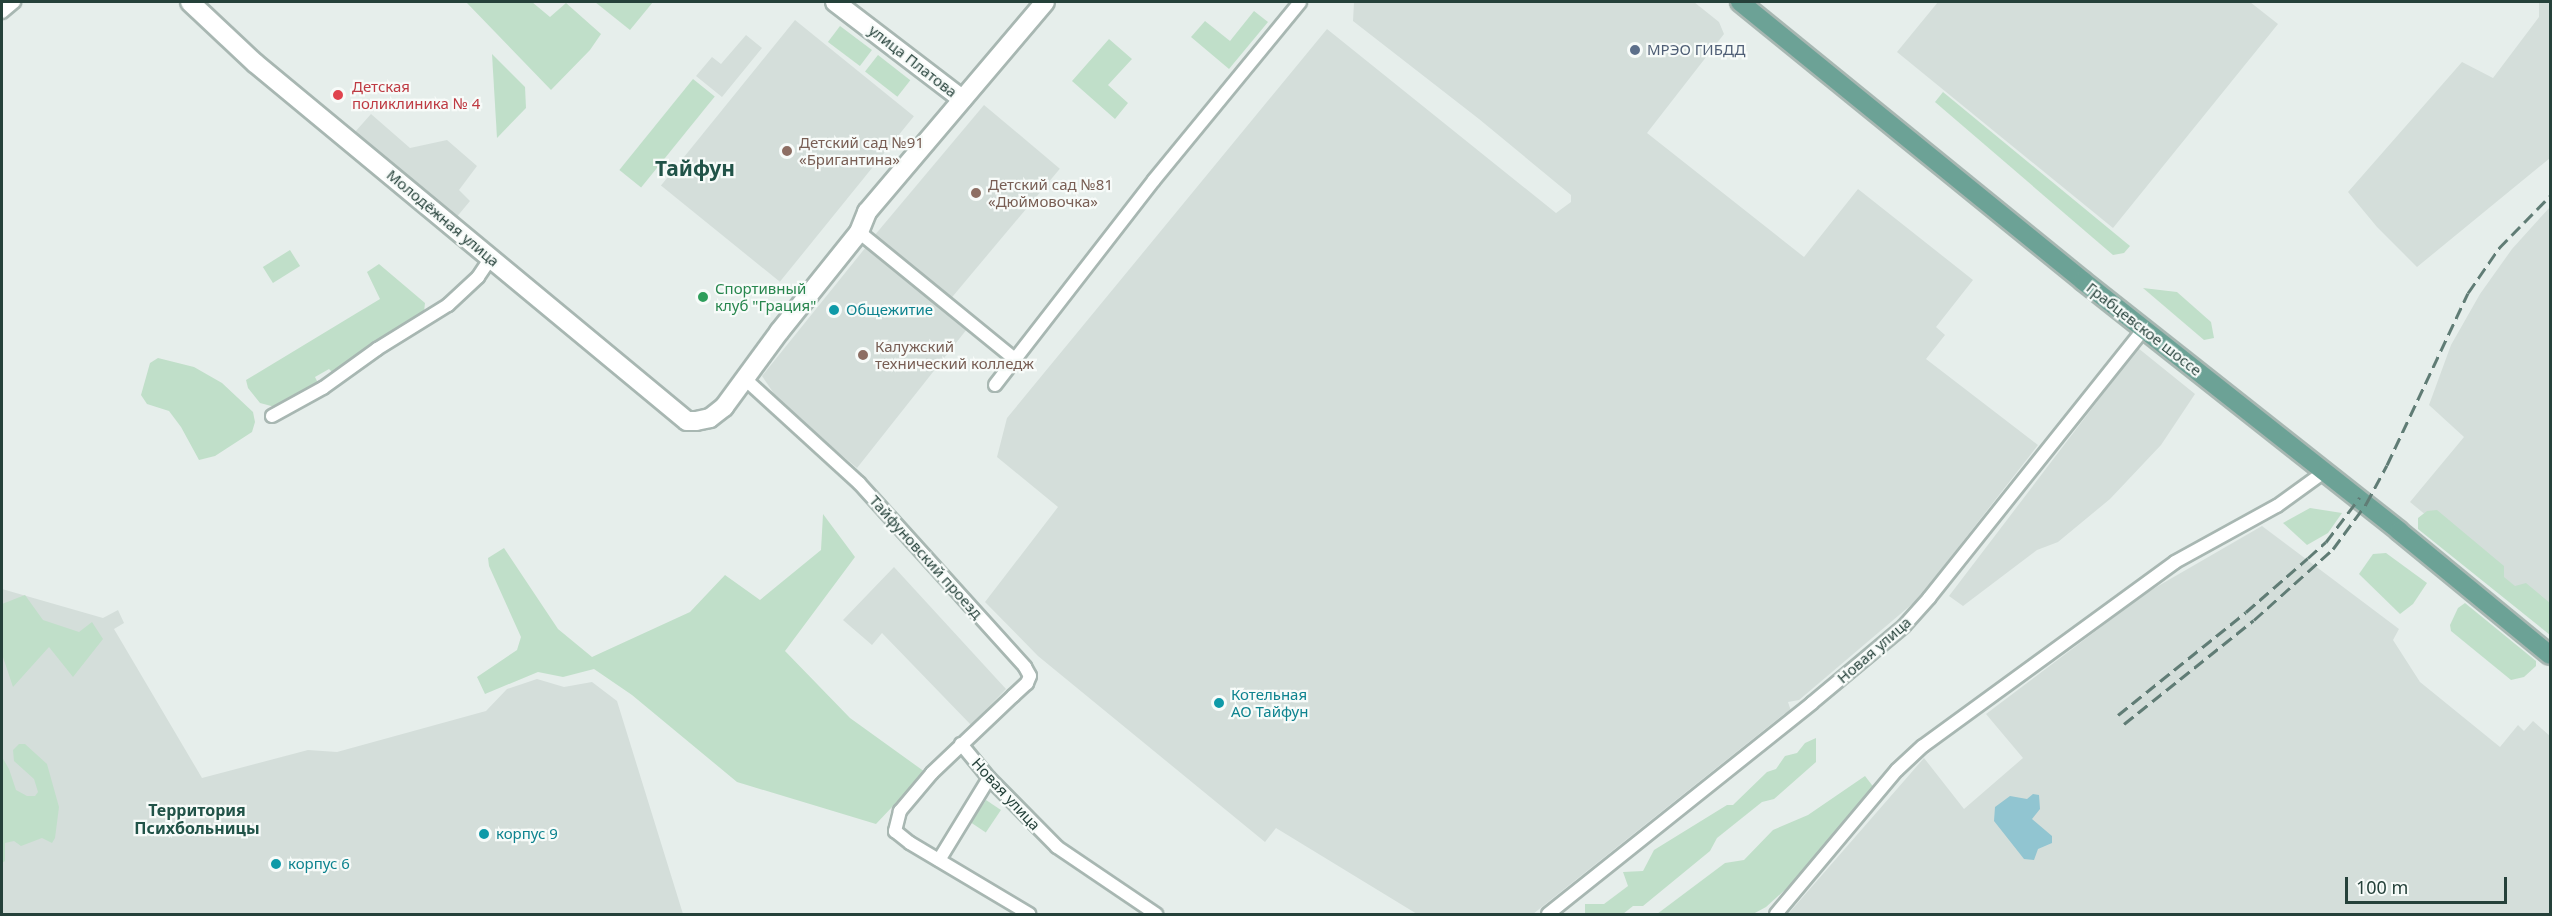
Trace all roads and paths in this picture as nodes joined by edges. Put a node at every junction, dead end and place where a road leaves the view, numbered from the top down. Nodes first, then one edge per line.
1 (14, 2) edge
2 (190, 2) edge
3 (835, 2) edge
4 (1045, 2) edge
5 (1300, 2) edge
6 (1740, 2) edge
7 (2, 12) edge
8 (962, 99) junction
9 (859, 232) junction
10 (491, 258) junction
11 (2144, 329) junction
12 (1016, 360) junction
13 (744, 378) junction
14 (994, 385) dead end
15 (272, 416) dead end
16 (2324, 472) junction
17 (2550, 655) edge
18 (961, 744) junction
19 (989, 778) junction
20 (939, 860) junction
21 (1029, 915) edge
22 (1156, 915) edge
23 (1548, 915) edge
24 (1776, 915) edge

1 - 7 street
2 - 10 street, Молодёжная улица
3 - 8 street, улица Платова
4 - 8 street
5 - 12 street
6 - 11 main road, Грабцевское шоссе
8 - 9 street
9 - 12 street
9 - 13 street
10 - 13 street, Молодёжная улица
10 - 15 street
11 - 16 main road, Грабцевское шоссе
11 - 23 street, Новая улица
12 - 14 street
13 - 18 street, Тайфуновский проезд
16 - 17 main road, Грабцевское шоссе
16 - 24 street
18 - 19 street, Новая улица
18 - 20 street, Новая улица
19 - 20 street
19 - 22 street, Новая улица
20 - 21 street, Новая улица

